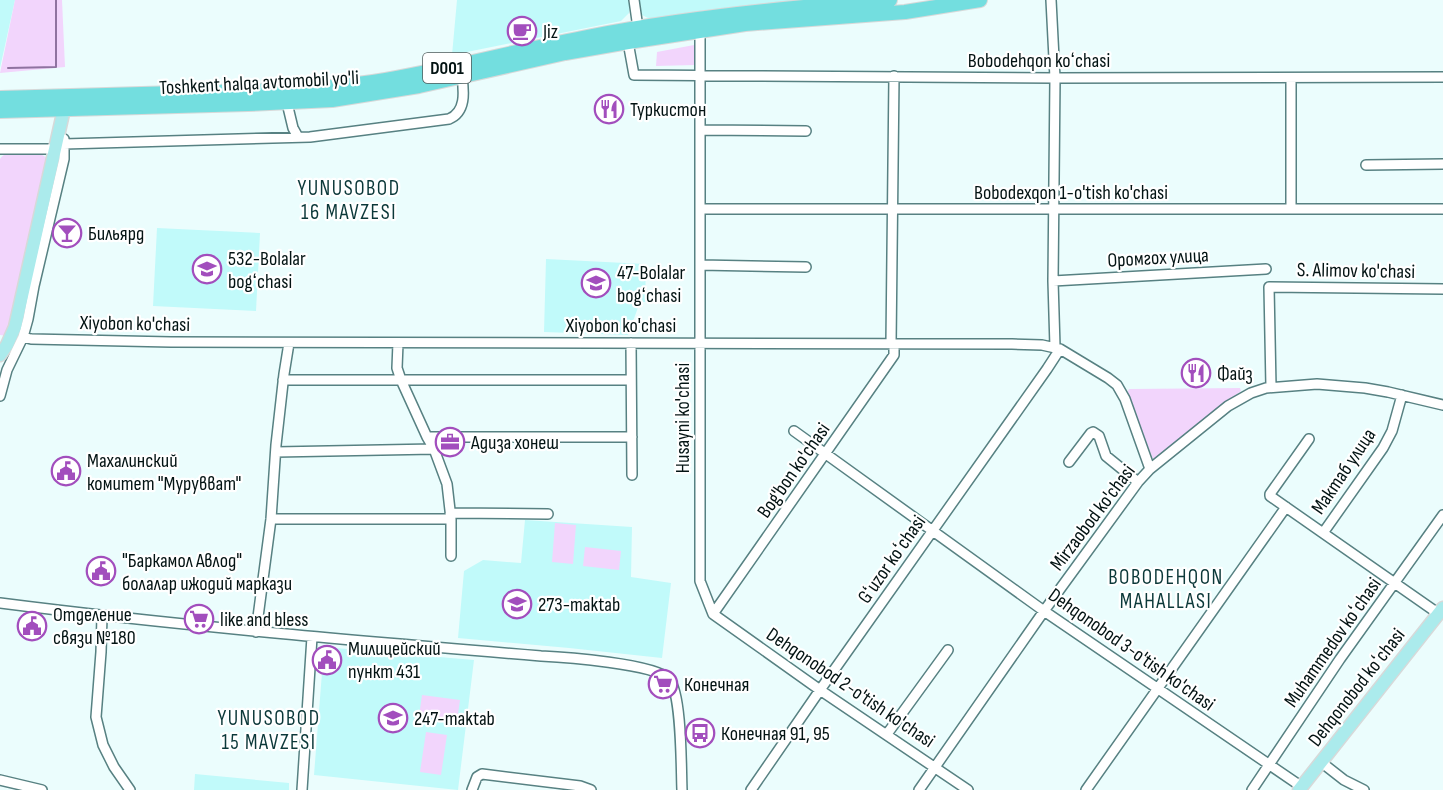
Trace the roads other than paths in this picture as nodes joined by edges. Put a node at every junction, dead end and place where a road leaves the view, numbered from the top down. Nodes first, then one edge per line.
1 (634, 0) edge
2 (890, 0) edge
3 (980, 0) edge
4 (1051, 0) edge
5 (816, 12) junction
6 (638, 27) junction
7 (700, 31) junction
8 (628, 42) junction
9 (461, 71) junction
10 (700, 75) junction
11 (894, 76) junction
12 (1443, 77) edge
13 (1055, 78) junction
14 (1291, 78) junction
15 (0, 98) edge
16 (64, 103) junction
17 (287, 103) junction
18 (0, 111) edge
19 (700, 130) junction
20 (806, 130) dead end
21 (298, 137) junction
22 (61, 147) junction
23 (0, 149) edge
24 (1443, 164) edge
25 (1366, 165) dead end
26 (700, 209) junction
27 (1291, 209) junction
28 (1443, 209) edge
29 (892, 210) junction
30 (1054, 210) junction
31 (31, 257) junction
32 (700, 265) junction
33 (806, 267) dead end
34 (1266, 269) dead end
35 (1053, 282) junction
36 (34, 286) junction
37 (1443, 289) edge
38 (23, 337) junction
39 (289, 343) junction
40 (398, 343) junction
41 (631, 343) junction
42 (700, 344) junction
43 (893, 344) junction
44 (1058, 348) junction
45 (0, 355) edge
46 (283, 380) junction
47 (401, 380) junction
48 (631, 380) junction
49 (1271, 387) junction
50 (1402, 395) junction
51 (0, 396) edge
52 (1443, 405) edge
53 (794, 431) dead end
54 (427, 437) junction
55 (632, 437) junction
56 (1309, 439) dead end
57 (434, 449) junction
58 (276, 452) junction
59 (826, 454) junction
60 (1069, 462) dead end
61 (1150, 469) junction
62 (632, 475) dead end
63 (1138, 482) junction
64 (1286, 507) junction
65 (548, 514) dead end
66 (1443, 515) edge
67 (451, 516) junction
68 (271, 519) junction
69 (933, 531) junction
70 (1323, 533) junction
71 (451, 556) dead end
72 (1394, 582) junction
73 (0, 603) edge
74 (1044, 611) junction
75 (1441, 611) edge
76 (713, 614) junction
77 (102, 615) junction
78 (256, 632) junction
79 (312, 637) junction
80 (948, 650) dead end
81 (1157, 689) junction
82 (820, 690) junction
83 (887, 734) junction
84 (1321, 762) junction
85 (1270, 764) junction
86 (935, 766) junction
87 (0, 780) edge
88 (1300, 788) edge
89 (42, 790) edge
90 (130, 790) edge
91 (302, 790) edge
92 (472, 790) edge
93 (591, 790) edge
94 (682, 790) edge
95 (751, 790) edge
96 (919, 790) edge
97 (968, 790) edge
98 (1086, 790) edge
99 (1252, 790) edge
100 (1364, 790) edge

1 - 6 street
2 - 5 highway, Toshkent halqa avtomobil yo'li / D001
3 - 5 highway, Toshkent halqa avtomobil yo'li / D001
4 - 13 street
5 - 6 highway, Toshkent halqa avtomobil yo'li / D001
5 - 7 highway, Toshkent halqa avtomobil yo'li / D001
6 - 9 highway, Toshkent halqa avtomobil yo'li / D001
7 - 8 highway, Toshkent halqa avtomobil yo'li / D001
7 - 10 street, Husayni ko'chasi
8 - 9 highway, Toshkent halqa avtomobil yo'li / D001
8 - 10 street, Bobodehqon koʻchasi
9 - 16 highway, Toshkent halqa avtomobil yo'li / D001
9 - 17 highway, Toshkent halqa avtomobil yo'li / D001
9 - 21 street
10 - 11 street, Bobodehqon koʻchasi
10 - 19 street, Husayni ko'chasi
11 - 13 street, Bobodehqon koʻchasi
11 - 29 street, Bog'bon ko'chasi
12 - 14 street, Bobodehqon koʻchasi
13 - 14 street, Bobodehqon koʻchasi
13 - 30 street
14 - 27 street
15 - 16 highway, Toshkent halqa avtomobil yo'li / D001
16 - 17 highway, Toshkent halqa avtomobil yo'li / D001
16 - 18 highway, Toshkent halqa avtomobil yo'li / D001
16 - 22 main road
17 - 21 street
19 - 20 street
19 - 26 street, Husayni ko'chasi
21 - 22 street
22 - 23 street
22 - 31 main road
22 - 36 street
24 - 25 street
26 - 29 street, Bobodexqon 1-o'tish ko'chasi
26 - 32 street, Husayni ko'chasi
27 - 28 street, Bobodexqon 1-o'tish ko'chasi
27 - 30 street, Bobodexqon 1-o'tish ko'chasi
29 - 30 street, Bobodexqon 1-o'tish ko'chasi
29 - 43 street, Bog'bon ko'chasi
30 - 35 street
31 - 36 main road
31 - 45 main road
32 - 33 street
32 - 42 street, Husayni ko'chasi
34 - 35 street, Оромгох улица
35 - 44 street
36 - 38 street
37 - 49 street, S. Alimov ko'chasi
38 - 39 street, Xiyobon ko'chasi
38 - 51 street
39 - 40 street, Xiyobon ko'chasi
39 - 46 street
40 - 41 street, Xiyobon ko'chasi
40 - 47 street
41 - 42 street, Xiyobon ko'chasi
41 - 48 street
42 - 43 street, Xiyobon ko'chasi
42 - 76 street, Husayni ko'chasi
43 - 44 street, Xiyobon ko'chasi
43 - 59 street, Bog'bon ko'chasi
44 - 61 street, Xiyobon ko'chasi
44 - 69 street, Gʻuzor koʻchasi
46 - 47 street
46 - 58 street
47 - 48 street
47 - 54 street
48 - 55 street
49 - 50 street, Mirzaobod ko'chasi
49 - 61 street, Mirzaobod ko'chasi
50 - 52 street, Mirzaobod ko'chasi
50 - 70 street, Мактаб улица
53 - 59 street, Dehqonobod 3-o'tish ko'chasi
54 - 55 street
54 - 57 street
55 - 62 street
56 - 64 street
57 - 58 street
57 - 67 street
58 - 68 street
59 - 69 street, Dehqonobod 3-o'tish ko'chasi
59 - 76 street, Bog'bon ko'chasi
60 - 63 street
61 - 63 street, Mirzaobod ko'chasi
63 - 74 street, Mirzaobod ko'chasi
64 - 70 street
64 - 81 street
65 - 67 street
66 - 72 street, Muhammedov koʻchasi
67 - 68 street
67 - 71 street
68 - 78 street
69 - 74 street, Dehqonobod 3-o'tish ko'chasi
69 - 82 street, Gʻuzor koʻchasi
70 - 72 street
72 - 75 street
72 - 85 street, Muhammedov koʻchasi
73 - 77 street
74 - 81 street, Dehqonobod 3-o'tish ko'chasi
74 - 86 street, Mirzaobod ko'chasi
75 - 84 main road, Dehqonobod koʻchasi
76 - 82 street, Dehqonobod 2-o'tish ko'chasi
77 - 78 street
77 - 90 street
78 - 79 street
79 - 91 street
79 - 94 street
80 - 83 street
81 - 85 street, Dehqonobod 3-o'tish ko'chasi
81 - 98 street
82 - 83 street, Dehqonobod 2-o'tish ko'chasi
82 - 95 street, Gʻuzor koʻchasi
83 - 86 street, Dehqonobod 2-o'tish ko'chasi
84 - 88 main road, Dehqonobod koʻchasi
84 - 100 street
85 - 88 street, Dehqonobod 3-o'tish ko'chasi
85 - 99 street, Muhammedov koʻchasi
86 - 96 street, Mirzaobod ko'chasi
86 - 97 street, Dehqonobod 2-o'tish ko'chasi
87 - 89 street
92 - 93 street

